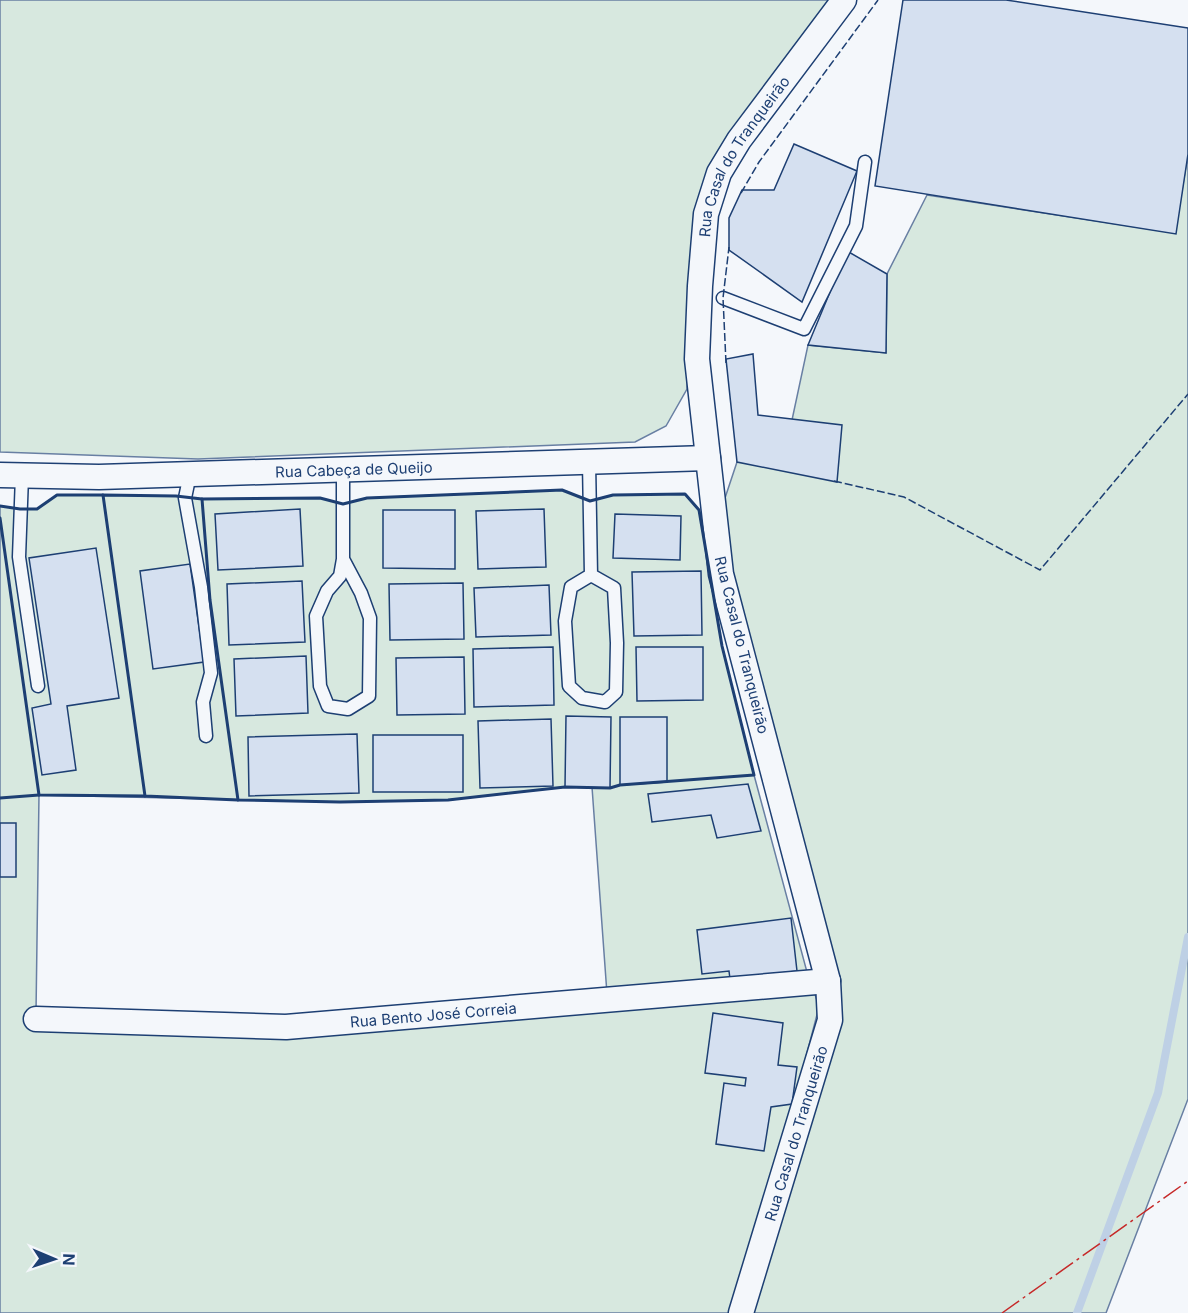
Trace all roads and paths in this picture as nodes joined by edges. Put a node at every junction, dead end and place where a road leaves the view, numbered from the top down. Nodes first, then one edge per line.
1 (844, 0) edge
2 (865, 162) dead end
3 (723, 298) dead end
4 (708, 458) junction
5 (589, 462) junction
6 (343, 470) junction
7 (190, 474) junction
8 (11, 476) edge
9 (343, 559) junction
10 (591, 575) junction
11 (38, 686) dead end
12 (207, 736) dead end
13 (828, 981) junction
14 (36, 1019) dead end
15 (741, 1313) edge

1 - 4 street, Rua Casal do Tranqueirão
2 - 3 lane
4 - 5 street, Rua Cabeça de Queijo
4 - 13 street, Rua Casal do Tranqueirão
5 - 6 street, Rua Cabeça de Queijo
5 - 10 lane
6 - 7 street, Rua Cabeça de Queijo
6 - 9 lane
7 - 8 street, Rua Cabeça de Queijo
7 - 12 lane
8 - 11 lane
9 - 9 lane
10 - 10 lane
13 - 14 street, Rua Bento José Correia
13 - 15 street, Rua Casal do Tranqueirão

